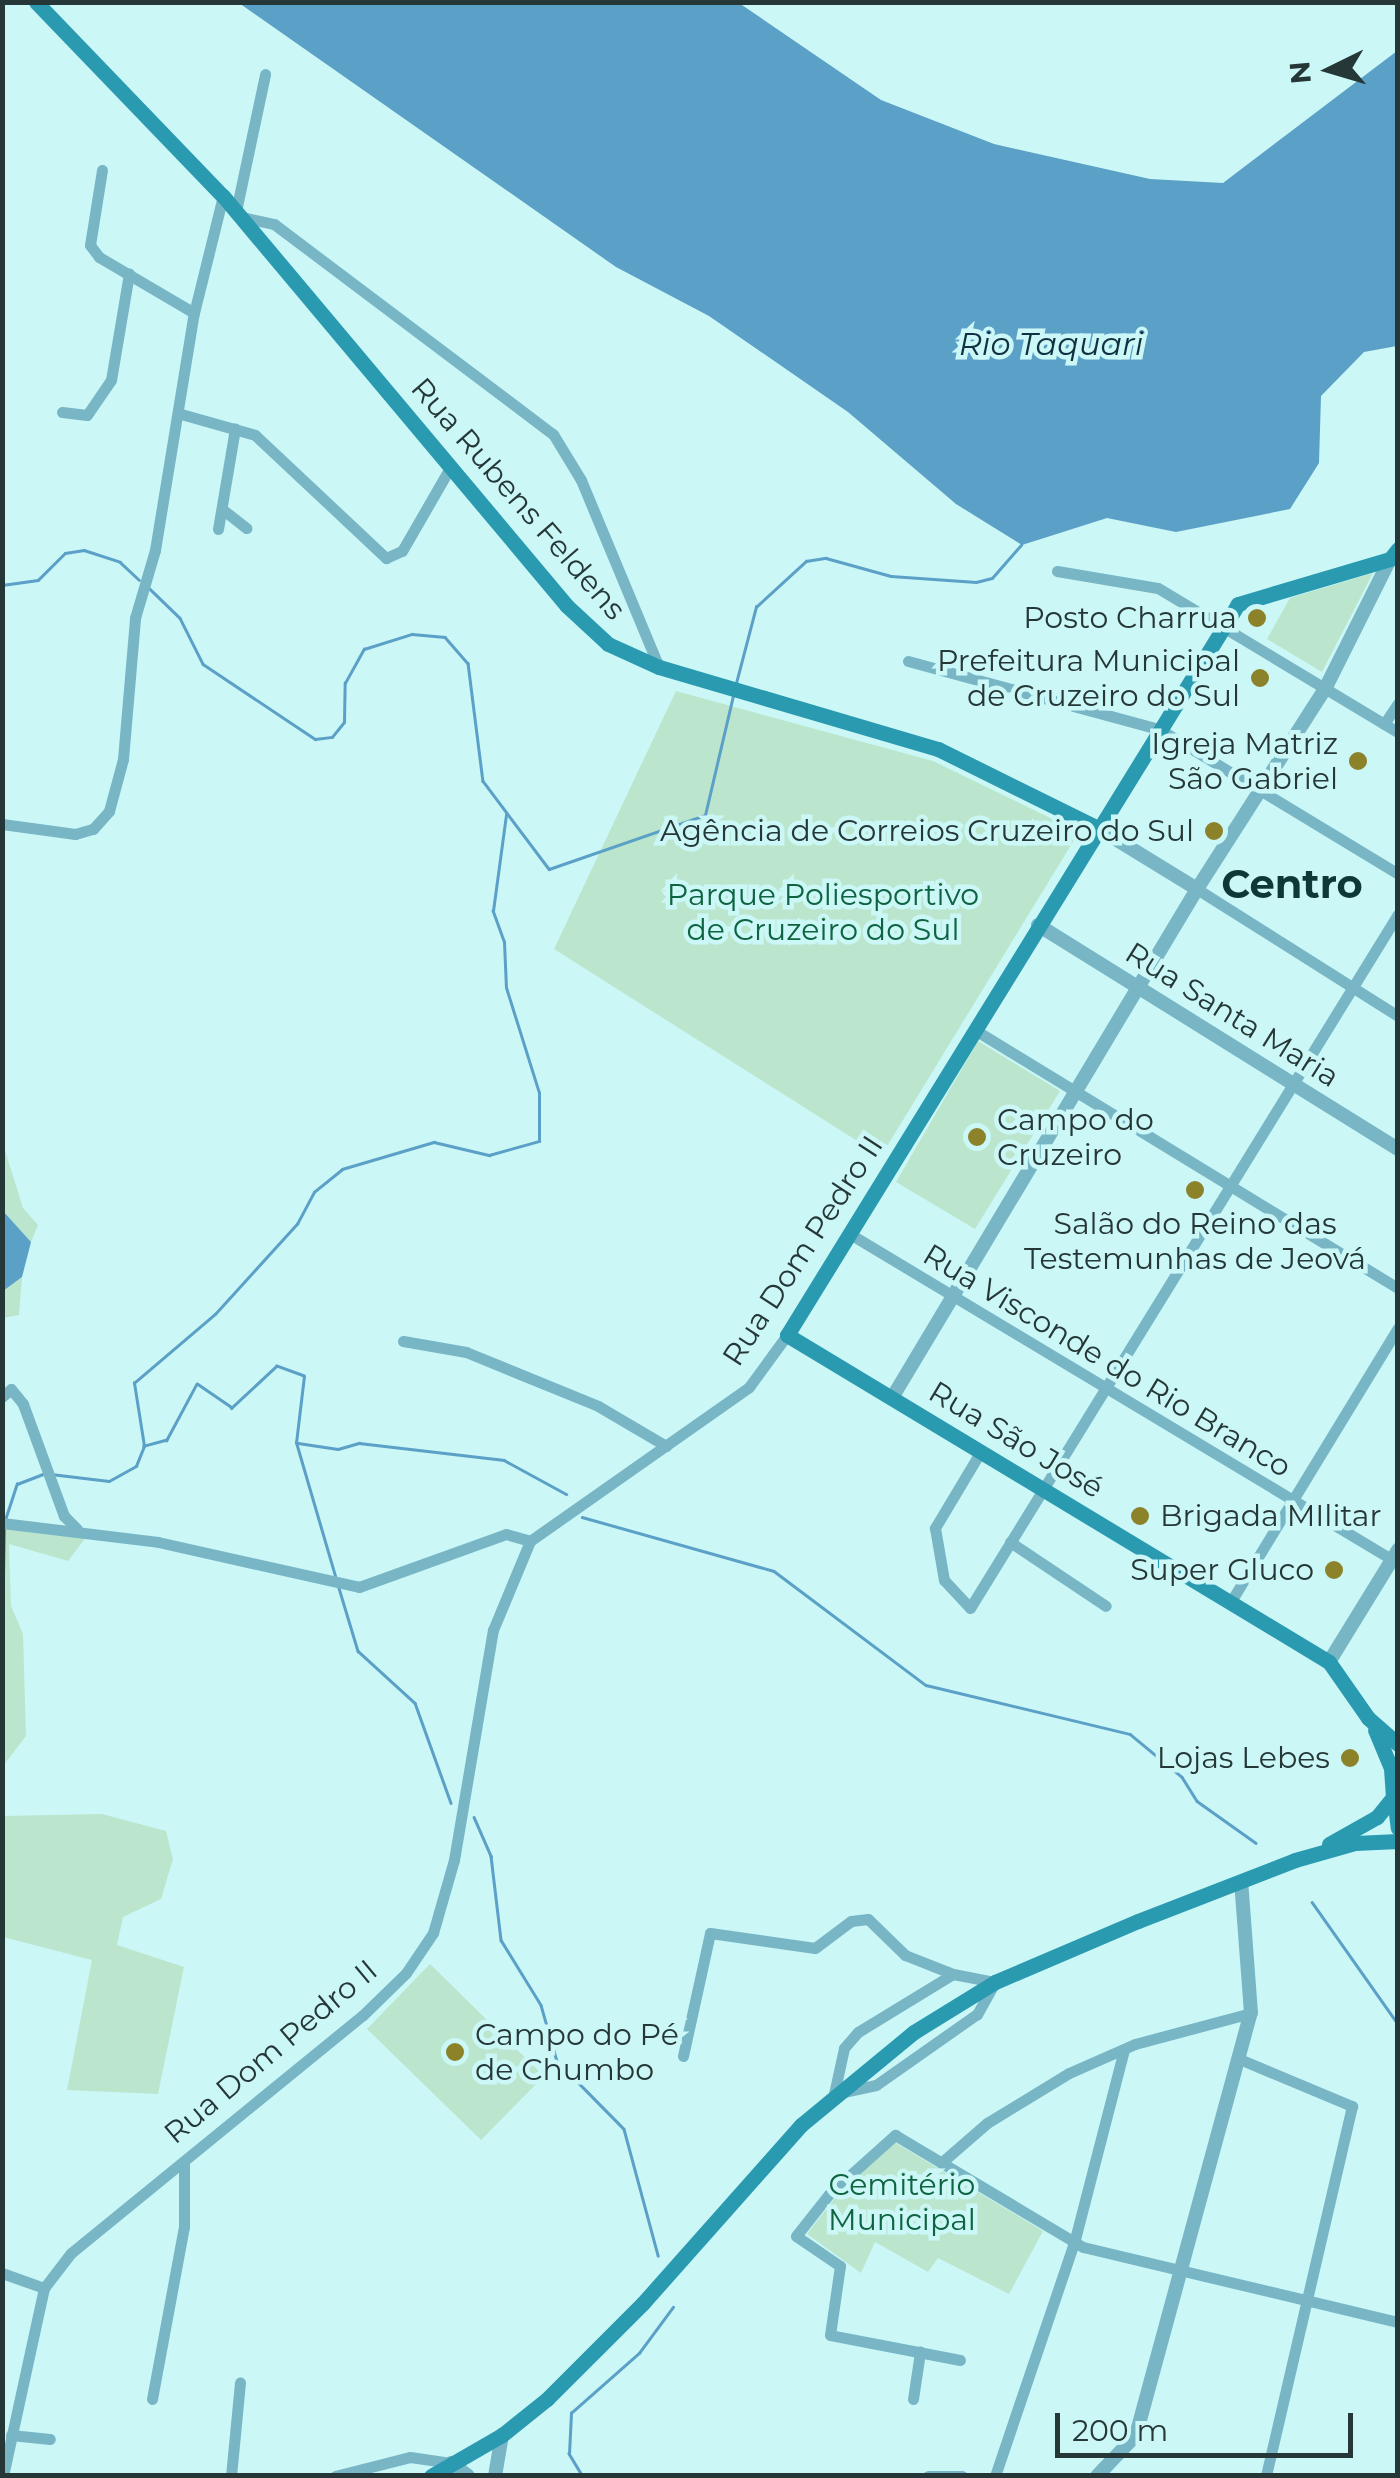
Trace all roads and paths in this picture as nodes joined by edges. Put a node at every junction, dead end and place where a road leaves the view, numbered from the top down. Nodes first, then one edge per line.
1 (36, 2) edge
2 (265, 74) dead end
3 (102, 170) dead end
4 (223, 196) junction
5 (239, 214) junction
6 (129, 274) junction
7 (194, 312) junction
8 (62, 412) dead end
9 (181, 414) junction
10 (235, 428) junction
11 (450, 468) junction
12 (222, 508) junction
13 (246, 528) dead end
14 (218, 529) dead end
15 (1394, 554) edge
16 (1058, 571) dead end
17 (1222, 627) junction
18 (908, 661) dead end
19 (658, 667) junction
20 (1326, 687) junction
21 (1398, 703) edge
22 (1384, 724) junction
23 (1159, 728) junction
24 (1398, 732) edge
25 (1263, 789) junction
26 (2, 824) edge
27 (1096, 827) junction
28 (1398, 874) edge
29 (1196, 889) junction
30 (1398, 914) edge
31 (1038, 925) junction
32 (1352, 988) junction
33 (1136, 989) junction
34 (1398, 1016) edge
35 (975, 1030) junction
36 (1291, 1085) junction
37 (1074, 1090) junction
38 (1398, 1149) edge
39 (1230, 1186) junction
40 (850, 1234) junction
41 (1398, 1288) edge
42 (954, 1298) junction
43 (1398, 1328) edge
44 (787, 1334) junction
45 (403, 1341) dead end
46 (1101, 1386) junction
47 (2, 1397) edge
48 (892, 1398) junction
49 (666, 1446) junction
50 (982, 1451) junction
51 (1042, 1487) junction
52 (1293, 1502) junction
53 (2, 1523) edge
54 (80, 1532) junction
55 (530, 1541) junction
56 (1010, 1542) junction
57 (1394, 1554) edge
58 (1230, 1603) junction
59 (1106, 1606) dead end
60 (1330, 1662) junction
61 (1368, 1718) junction
62 (1398, 1744) edge
63 (1396, 1793) edge
64 (1398, 1828) edge
65 (1398, 1842) edge
66 (1295, 1860) junction
67 (1241, 1881) junction
68 (953, 1974) junction
69 (996, 1982) junction
70 (1251, 2013) junction
71 (1124, 2049) junction
72 (683, 2056) dead end
73 (1236, 2058) junction
74 (834, 2094) junction
75 (941, 2162) junction
76 (184, 2163) junction
77 (1074, 2243) junction
78 (1177, 2270) junction
79 (2, 2273) edge
80 (44, 2288) junction
81 (1305, 2301) junction
82 (1398, 2322) edge
83 (920, 2352) junction
84 (960, 2360) dead end
85 (240, 2382) dead end
86 (152, 2399) dead end
87 (912, 2400) dead end
88 (11, 2435) junction
89 (502, 2435) junction
90 (50, 2439) dead end
91 (452, 2463) junction
92 (928, 2475) edge
93 (4, 2476) edge
94 (231, 2476) edge
95 (336, 2476) edge
96 (431, 2476) edge
97 (468, 2476) edge
98 (494, 2476) edge
99 (962, 2476) edge
100 (995, 2476) edge
101 (1098, 2476) edge
102 (1266, 2476) edge

1 - 4 main road, Rua Rubens Feldens
2 - 5 street
3 - 6 street
4 - 5 main road, Rua Rubens Feldens
4 - 7 street
5 - 11 main road, Rua Rubens Feldens
5 - 19 street
6 - 7 street
6 - 8 street
7 - 9 street
9 - 10 street
9 - 26 street
10 - 11 street
10 - 12 street
11 - 19 main road, Rua Rubens Feldens
12 - 13 street
12 - 14 street
15 - 17 main road, Rua Dom Pedro II
15 - 20 street
16 - 17 street
17 - 20 street
17 - 23 main road, Rua Dom Pedro II
18 - 23 street
19 - 27 main road, Rua Rubens Feldens
20 - 22 street
20 - 25 street
21 - 22 street
22 - 24 street
23 - 25 street
23 - 27 main road, Rua Dom Pedro II
25 - 28 street
25 - 29 street
27 - 29 street
27 - 31 main road, Rua Dom Pedro II
29 - 32 street
29 - 33 street
30 - 32 street
31 - 33 street, Rua Santa Maria
31 - 35 main road, Rua Dom Pedro II
32 - 34 street
32 - 36 street
33 - 36 street, Rua Santa Maria
33 - 37 street
35 - 37 street
35 - 40 main road, Rua Dom Pedro II
36 - 38 street, Rua Santa Maria
36 - 39 street
37 - 39 street
37 - 42 street
39 - 41 street
39 - 46 street
40 - 42 street, Rua Visconde do Rio Branco
40 - 44 main road, Rua Dom Pedro II
42 - 46 street, Rua Visconde do Rio Branco
42 - 48 street
43 - 52 street
44 - 48 main road, Rua São José
44 - 49 street, Rua Dom Pedro II
45 - 49 street
46 - 51 street
46 - 52 street, Rua Visconde do Rio Branco
47 - 54 street
48 - 50 main road, Rua São José
49 - 55 street, Rua Dom Pedro II
50 - 51 main road, Rua São José
50 - 56 street
51 - 56 street
51 - 58 main road, Rua São José
52 - 57 street, Rua Visconde do Rio Branco
52 - 58 street
53 - 54 street
54 - 55 street
55 - 76 street, Rua Dom Pedro II
56 - 59 street
57 - 60 street
58 - 60 main road, Rua São José
60 - 61 main road, Rua São José
61 - 62 main road, Rua São José
61 - 63 main road
63 - 64 main road
63 - 66 main road
65 - 66 main road
66 - 67 main road
67 - 69 main road
67 - 70 street
68 - 69 street
68 - 72 street
68 - 74 street
69 - 74 main road
69 - 74 street
70 - 71 street
70 - 73 street
71 - 75 street
71 - 77 street
73 - 78 street
73 - 81 street
74 - 89 main road
75 - 77 street
75 - 83 street
76 - 80 street, Rua Dom Pedro II
76 - 86 street
77 - 78 street
77 - 100 street
78 - 81 street
78 - 101 street
79 - 80 street
80 - 88 street, Rua Dom Pedro II
81 - 82 street
81 - 102 street
83 - 84 street
83 - 87 street
85 - 94 street
88 - 90 street
88 - 93 street, Rua Dom Pedro II
89 - 91 main road
89 - 98 street
91 - 95 street
91 - 96 main road
91 - 97 street
92 - 99 street

